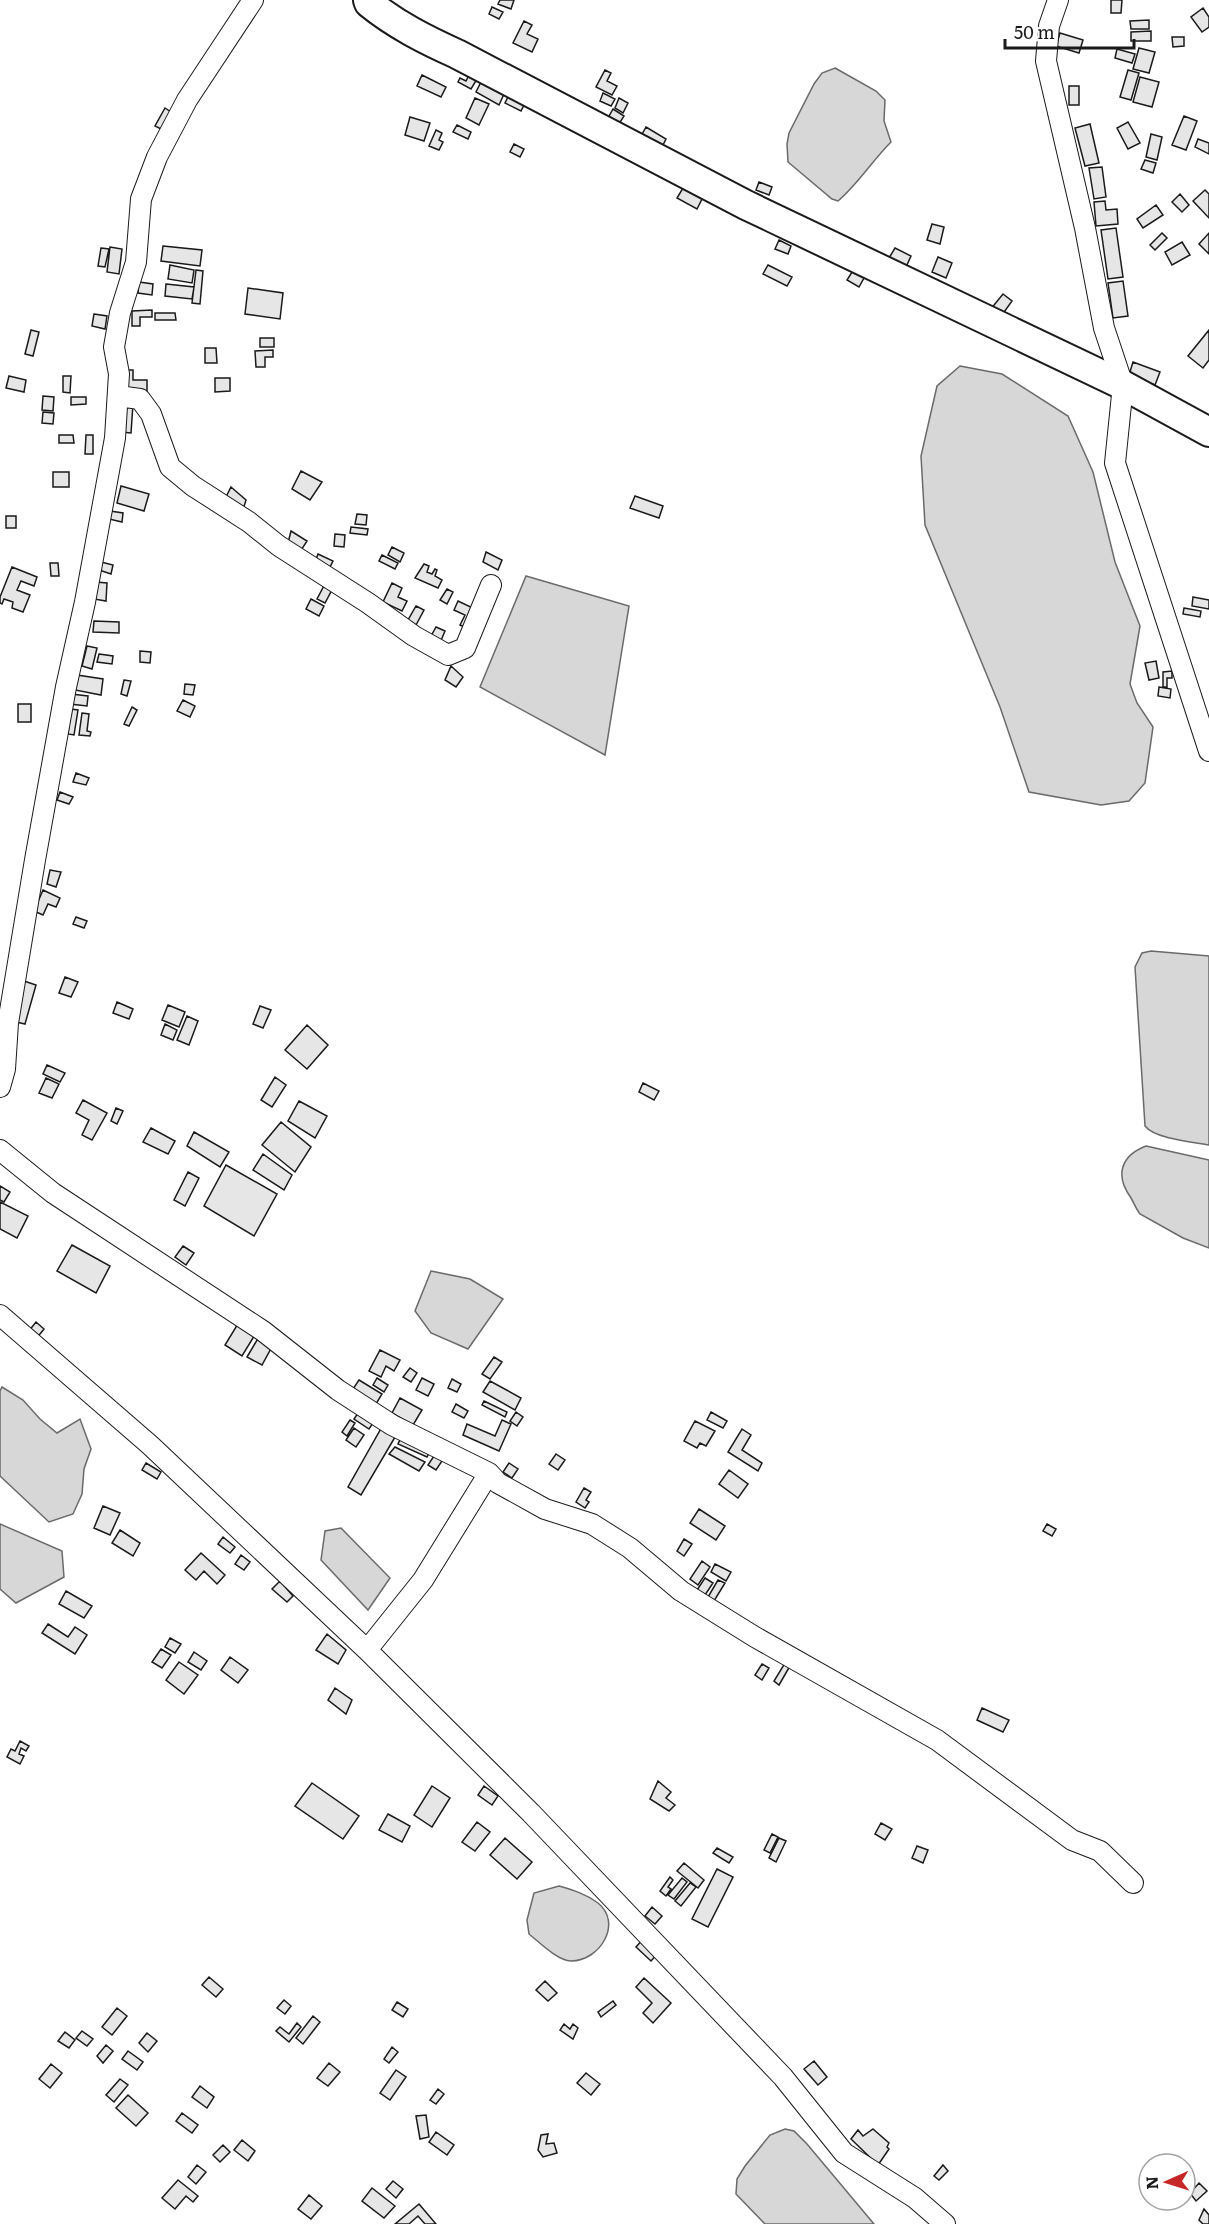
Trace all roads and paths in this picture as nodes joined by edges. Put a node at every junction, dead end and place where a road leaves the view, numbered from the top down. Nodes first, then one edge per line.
1 (254, 0) edge
2 (1058, 0) edge
3 (367, 1) edge
4 (1123, 385) junction
5 (118, 396) junction
6 (1209, 432) edge
7 (491, 585) dead end
8 (1209, 751) edge
9 (0, 1087) edge
10 (0, 1150) edge
11 (0, 1315) edge
12 (489, 1473) junction
13 (367, 1650) junction
14 (1133, 1883) dead end
15 (945, 2224) edge

1 - 5 street
2 - 4 street
3 - 4 highway
4 - 6 highway
4 - 8 street
5 - 7 street
5 - 9 street
10 - 12 street
11 - 13 street
12 - 13 street
12 - 14 street
13 - 15 street

